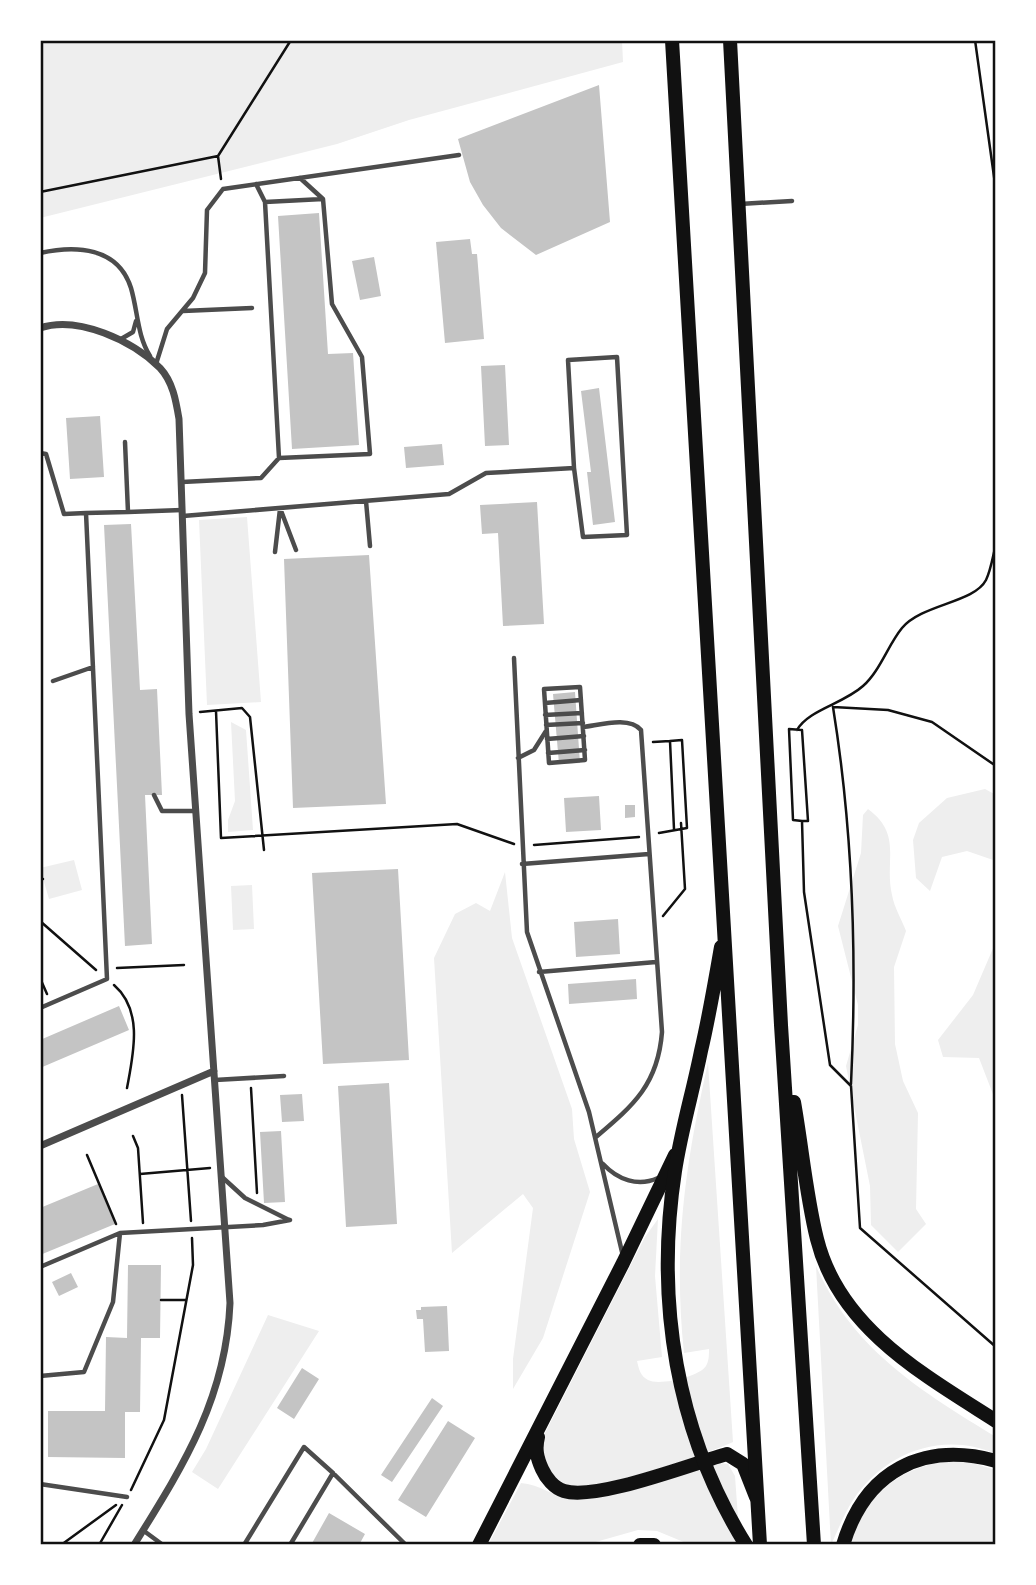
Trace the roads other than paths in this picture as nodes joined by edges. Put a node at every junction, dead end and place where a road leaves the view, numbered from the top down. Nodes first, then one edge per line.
1 (672, 40) edge
2 (730, 40) edge
3 (458, 155) dead end
4 (300, 178) junction
5 (256, 184) junction
6 (323, 199) junction
7 (792, 201) dead end
8 (265, 202) junction
9 (738, 204) junction
10 (40, 253) edge
11 (251, 308) dead end
12 (182, 311) junction
13 (137, 318) junction
14 (42, 327) edge
15 (106, 335) junction
16 (155, 365) junction
17 (125, 442) dead end
18 (40, 453) edge
19 (279, 458) junction
20 (574, 468) junction
21 (182, 482) junction
22 (462, 493) dead end
23 (449, 494) junction
24 (366, 501) junction
25 (280, 508) junction
26 (128, 512) junction
27 (86, 513) junction
28 (183, 513) junction
29 (370, 546) dead end
30 (296, 550) dead end
31 (275, 552) dead end
32 (514, 658) dead end
33 (93, 667) junction
34 (53, 681) dead end
35 (581, 700) junction
36 (545, 703) junction
37 (582, 713) junction
38 (545, 715) junction
39 (583, 725) junction
40 (546, 728) junction
41 (584, 736) junction
42 (547, 739) junction
43 (585, 750) junction
44 (548, 753) junction
45 (518, 758) junction
46 (154, 795) dead end
47 (195, 811) junction
48 (649, 854) junction
49 (522, 864) junction
50 (725, 925) junction
51 (656, 962) junction
52 (539, 972) junction
53 (40, 1008) edge
54 (781, 1025) junction
55 (214, 1071) junction
56 (284, 1076) dead end
57 (215, 1080) junction
58 (596, 1137) junction
59 (680, 1143) junction
60 (40, 1146) edge
61 (603, 1164) junction
62 (669, 1168) junction
63 (222, 1177) junction
64 (225, 1227) junction
65 (120, 1233) junction
66 (623, 1264) junction
67 (40, 1267) edge
68 (40, 1376) edge
69 (996, 1421) edge
70 (539, 1433) junction
71 (996, 1461) edge
72 (333, 1473) junction
73 (40, 1484) edge
74 (127, 1497) road end
75 (758, 1501) junction
76 (143, 1530) junction
77 (400, 1539) junction
78 (134, 1545) edge
79 (163, 1545) edge
80 (244, 1545) edge
81 (290, 1545) edge
82 (396, 1545) edge
83 (406, 1545) edge
84 (479, 1545) edge
85 (640, 1545) edge
86 (654, 1545) edge
87 (746, 1545) edge
88 (760, 1545) edge
89 (814, 1545) edge
90 (843, 1545) edge

1 - 50 main road
2 - 9 main road
3 - 4 lane
4 - 5 lane
4 - 6 lane
5 - 8 lane
5 - 12 lane
6 - 8 lane
6 - 19 lane
7 - 9 lane
8 - 19 lane
9 - 54 main road
10 - 13 lane
11 - 12 lane
12 - 16 lane
13 - 15 lane
13 - 16 lane
14 - 15 street
15 - 16 street
16 - 21 street
17 - 26 lane
18 - 27 lane
19 - 21 lane
20 - 20 lane
20 - 23 lane
21 - 28 street
22 - 23 lane
23 - 24 lane
24 - 25 lane
24 - 29 lane
25 - 28 lane
25 - 30 lane
25 - 31 lane
26 - 27 lane
26 - 28 lane
27 - 33 lane
28 - 47 street
32 - 45 lane
33 - 34 lane
33 - 53 lane
35 - 36 lane
35 - 36 lane
35 - 37 lane
36 - 38 lane
37 - 38 lane
37 - 39 lane
38 - 40 lane
39 - 40 lane
39 - 41 lane
39 - 48 lane
40 - 42 lane
40 - 45 lane
41 - 42 lane
41 - 43 lane
42 - 44 lane
43 - 44 lane
43 - 44 lane
45 - 49 lane
46 - 47 lane
47 - 55 street
48 - 49 lane
48 - 51 lane
49 - 52 lane
50 - 59 main road
50 - 75 main road
51 - 52 lane
51 - 58 lane
52 - 58 lane
54 - 69 main road
54 - 89 main road
55 - 57 street
55 - 60 street
56 - 57 lane
57 - 63 street
58 - 61 lane
59 - 62 main road
59 - 87 main road
61 - 62 lane
61 - 66 lane
62 - 66 main road
63 - 64 street
63 - 64 lane
64 - 65 lane
64 - 76 street
65 - 67 lane
65 - 68 lane
66 - 70 main road
70 - 75 main road
70 - 84 main road
71 - 90 main road
72 - 77 lane
72 - 80 lane
72 - 81 lane
73 - 74 lane
75 - 88 main road
76 - 78 street
76 - 79 lane
77 - 82 lane
77 - 83 lane
85 - 86 main road

